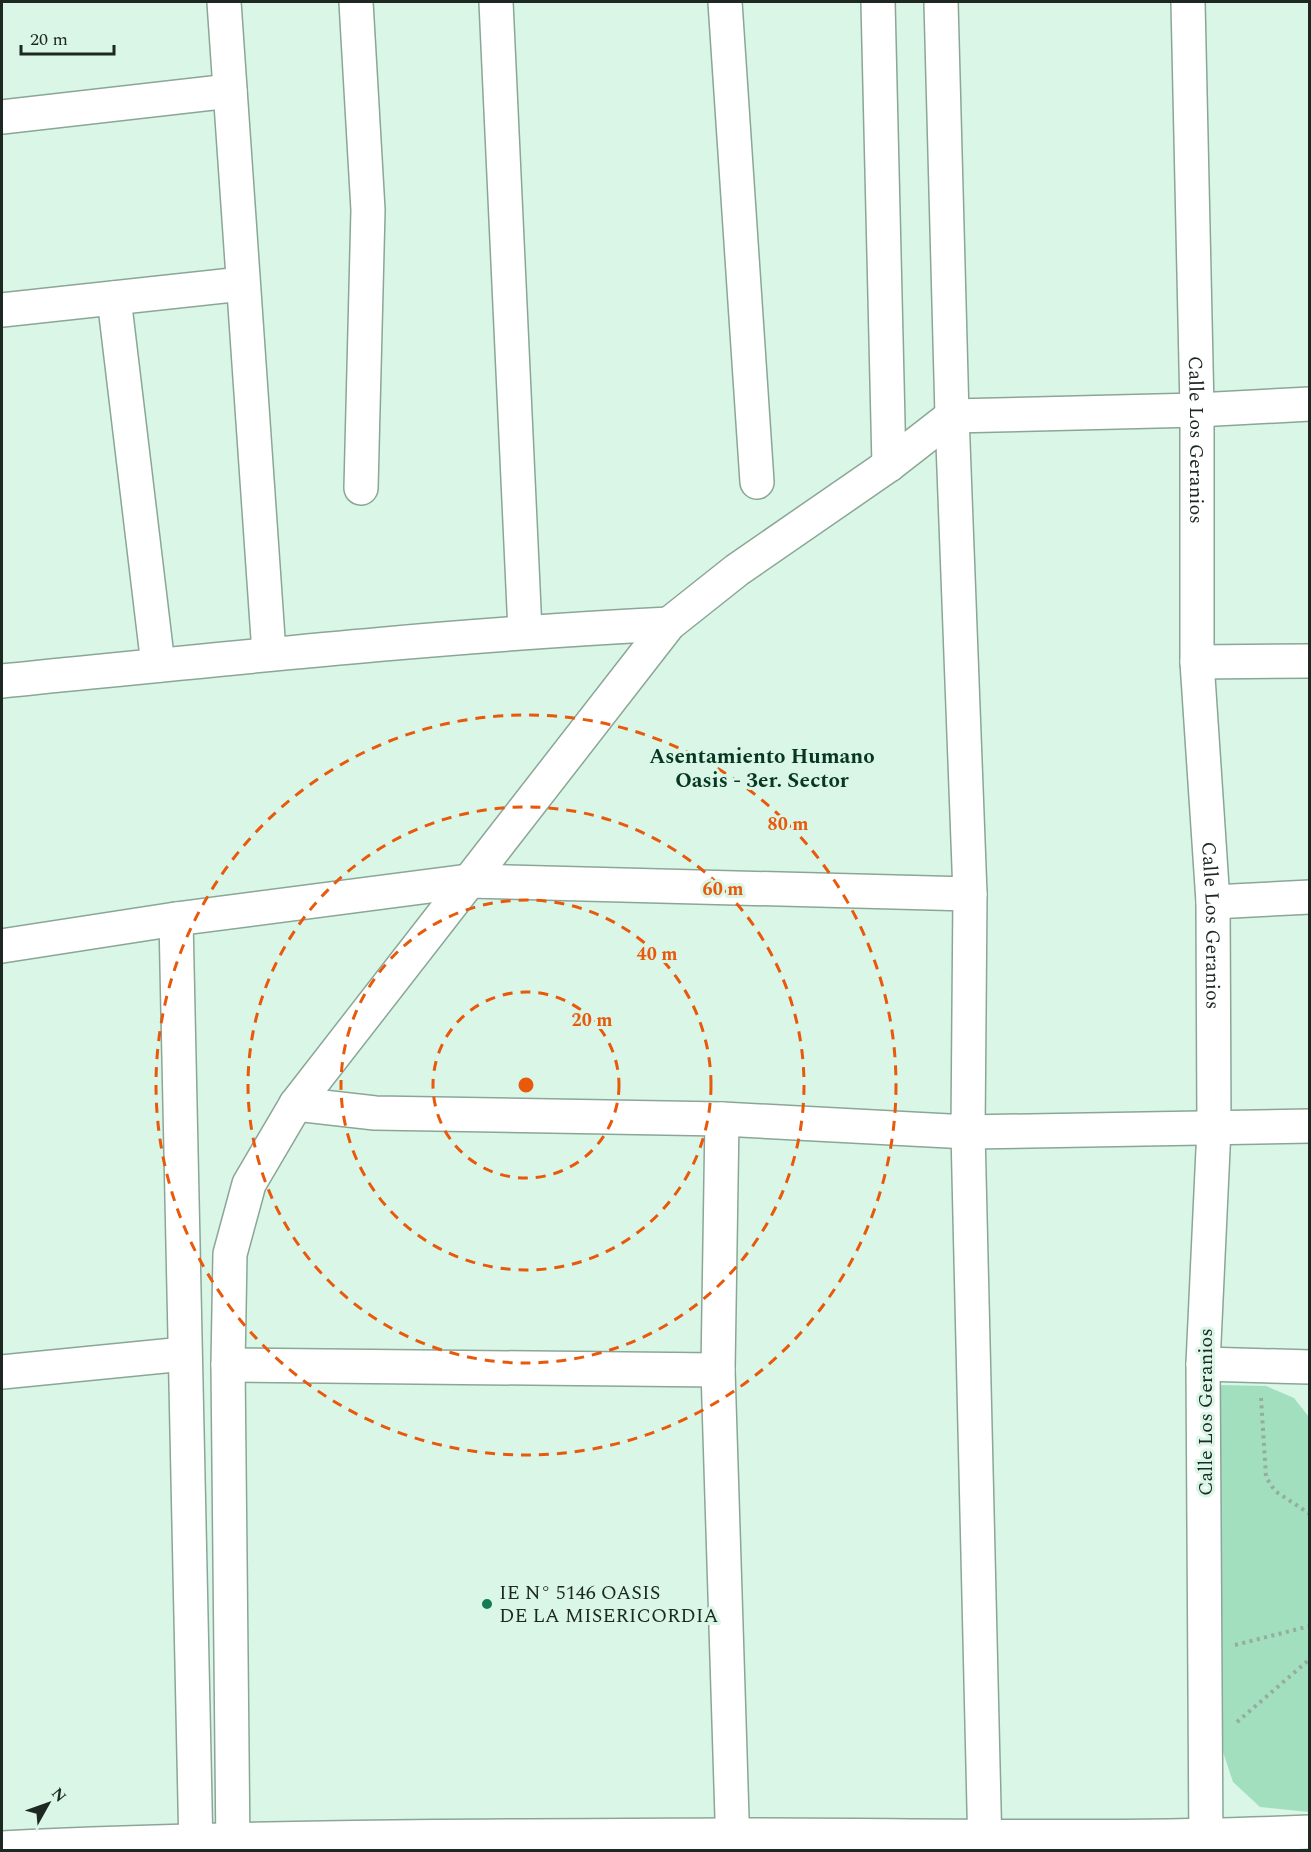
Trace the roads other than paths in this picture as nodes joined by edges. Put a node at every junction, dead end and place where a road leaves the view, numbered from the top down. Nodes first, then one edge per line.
1 (224, 2) edge
2 (356, 2) edge
3 (496, 2) edge
4 (725, 2) edge
5 (878, 2) edge
6 (941, 2) edge
7 (1188, 2) edge
8 (230, 91) junction
9 (2, 117) edge
10 (242, 284) junction
11 (114, 298) junction
12 (2, 310) edge
13 (1310, 404) edge
14 (1197, 410) junction
15 (952, 416) junction
16 (889, 465) junction
17 (757, 482) dead end
18 (361, 488) dead end
19 (669, 624) junction
20 (525, 631) junction
21 (269, 653) junction
22 (1197, 662) junction
23 (1310, 662) edge
24 (158, 665) junction
25 (2, 681) edge
26 (468, 881) junction
27 (970, 894) junction
28 (1310, 897) edge
29 (1213, 902) junction
30 (176, 919) junction
31 (2, 946) edge
32 (296, 1104) junction
33 (722, 1119) junction
34 (1310, 1126) edge
35 (1214, 1128) junction
36 (968, 1132) junction
37 (184, 1354) junction
38 (1203, 1364) junction
39 (228, 1365) junction
40 (1310, 1367) edge
41 (718, 1370) junction
42 (2, 1372) edge
43 (1310, 1832) edge
44 (733, 1843) edge
45 (1206, 1843) edge
46 (233, 1844) edge
47 (481, 1844) edge
48 (985, 1844) edge
49 (196, 1845) edge
50 (2, 1848) edge

1 - 8 street
2 - 18 street
3 - 20 street
4 - 17 street
5 - 16 street
6 - 15 street
7 - 14 street, Calle Los Geranios
8 - 9 street
8 - 10 street
10 - 11 street
10 - 21 street
11 - 12 street
11 - 24 street
13 - 14 street
14 - 15 street
14 - 22 street, Calle Los Geranios
15 - 16 street
15 - 27 street
16 - 19 street
19 - 20 street
19 - 26 street
20 - 21 street
21 - 24 street
22 - 23 street
22 - 29 street, Calle Los Geranios
24 - 25 street
26 - 27 street
26 - 30 street
26 - 32 street
27 - 36 street
28 - 29 street
29 - 35 street, Calle Los Geranios
30 - 31 street
30 - 37 street
32 - 33 street
32 - 39 street
33 - 36 street
33 - 41 street
34 - 35 street
35 - 36 street
35 - 38 street, Calle Los Geranios
36 - 48 street
37 - 42 street
37 - 49 street
38 - 40 street
38 - 45 street, Calle Los Geranios
39 - 41 street
39 - 46 street
41 - 44 street
43 - 45 street
44 - 47 street
44 - 48 street
45 - 48 street
46 - 47 street
46 - 49 street
49 - 50 street

